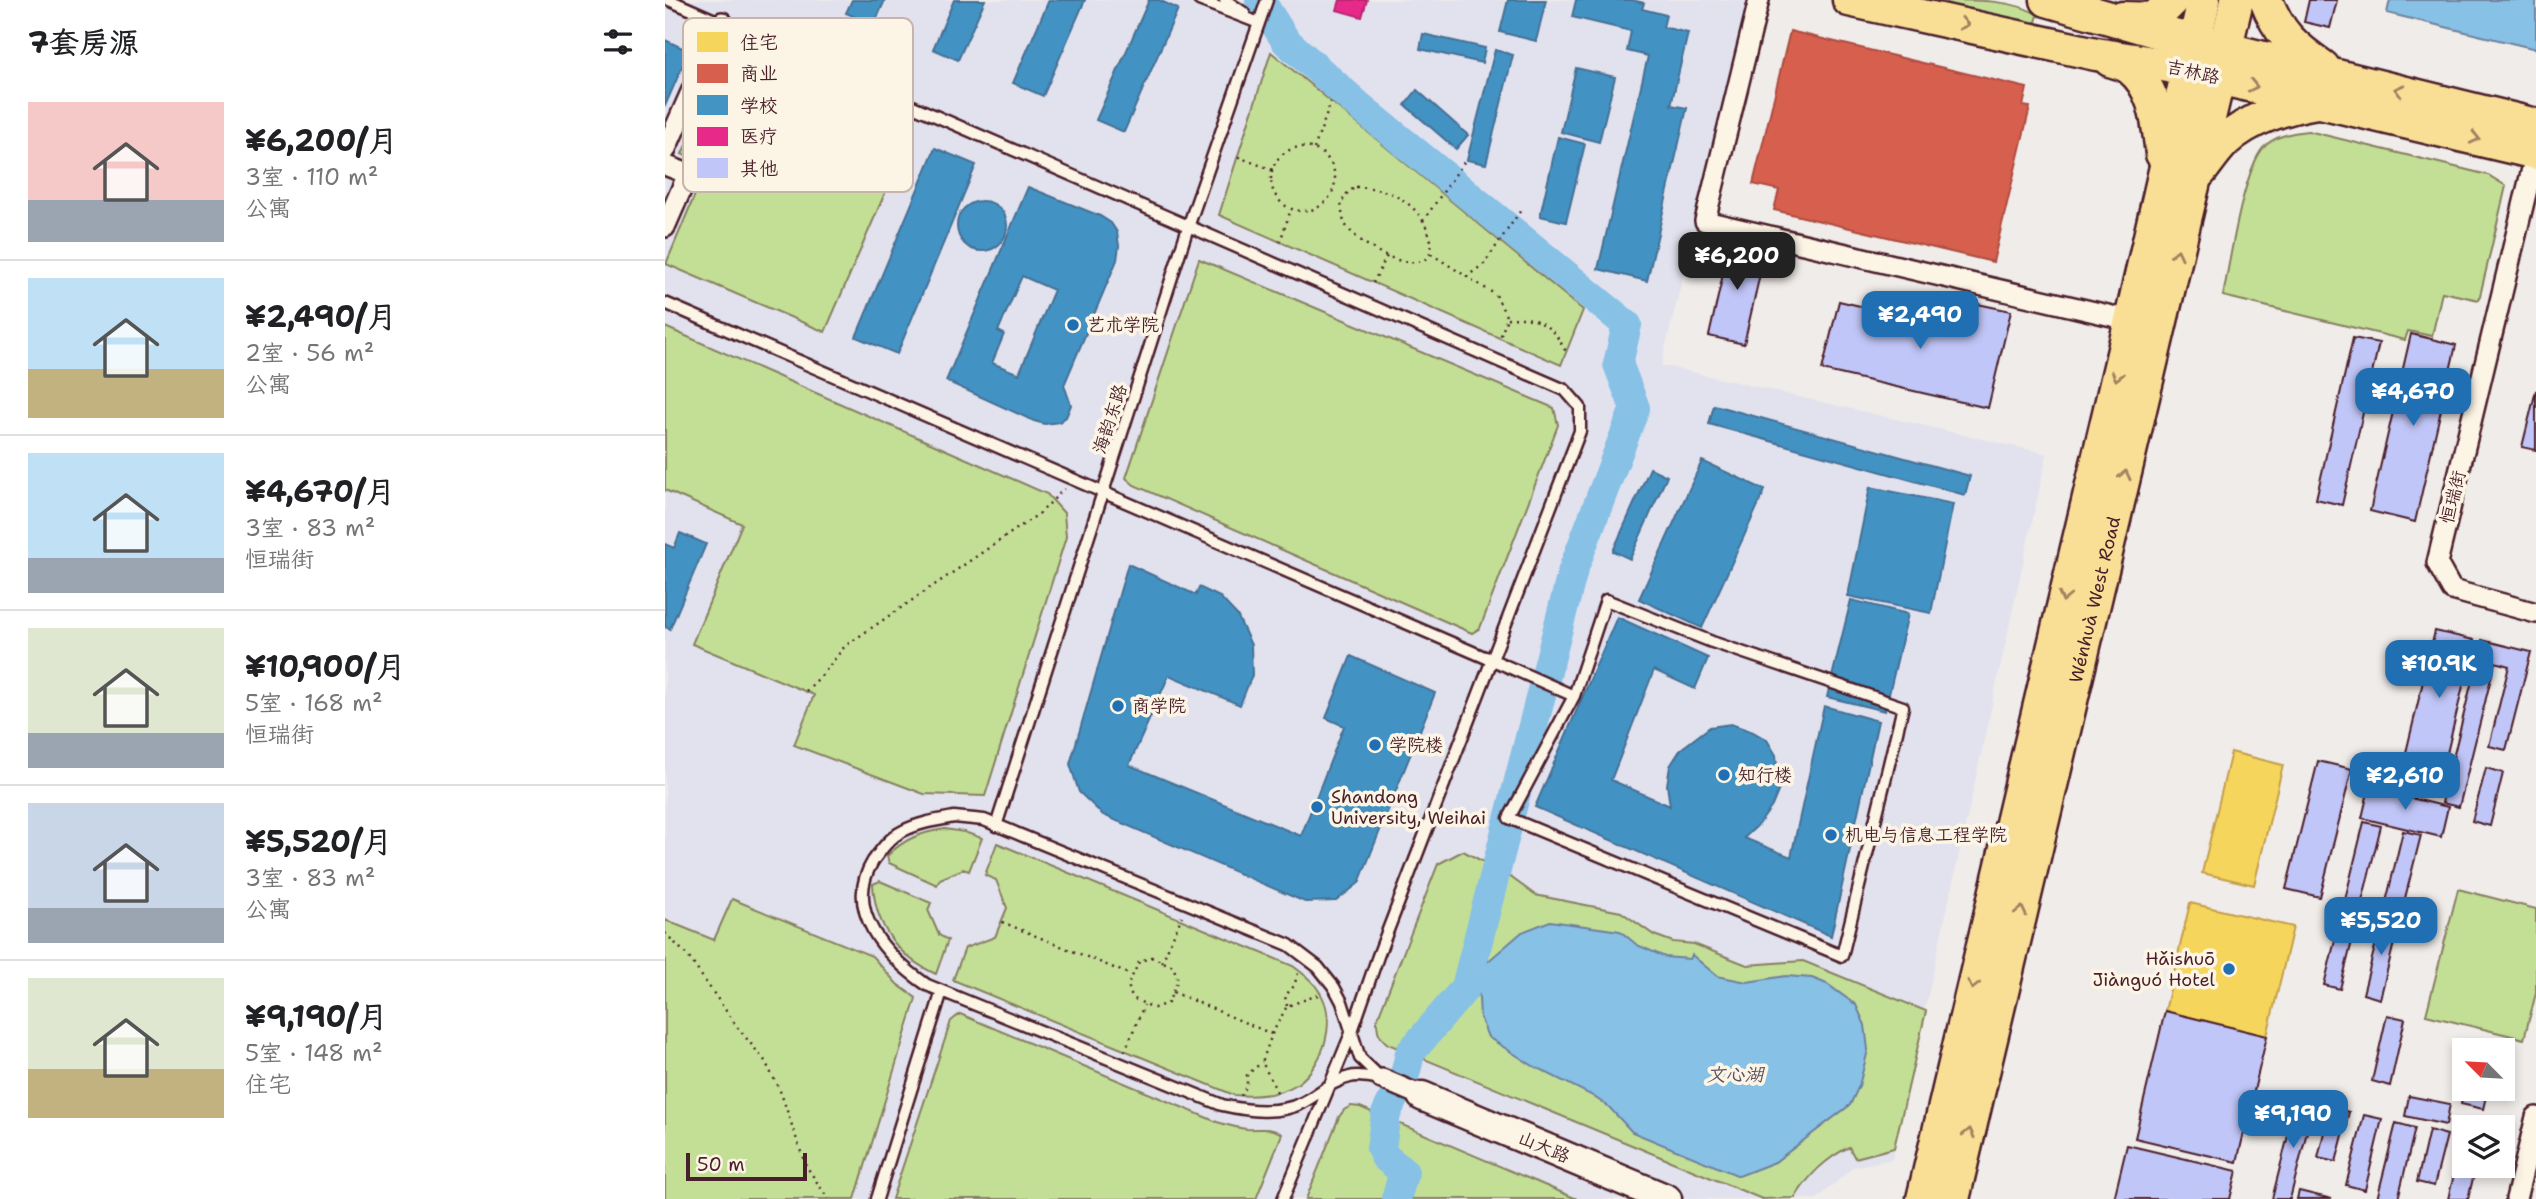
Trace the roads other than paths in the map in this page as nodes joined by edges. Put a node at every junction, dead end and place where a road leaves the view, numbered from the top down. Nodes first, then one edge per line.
1 (669, 0) edge
2 (1199, 0) edge
3 (1225, 0) edge
4 (1267, 0) edge
5 (1759, 0) edge
6 (1849, 0) edge
7 (2047, 0) edge
8 (2173, 0) edge
9 (2204, 0) edge
10 (2237, 0) edge
11 (2268, 3) edge
12 (1898, 5) edge
13 (712, 18) edge
14 (2109, 18) junction
15 (1259, 23) junction
16 (2096, 54) junction
17 (2190, 56) junction
18 (2222, 63) junction
19 (2326, 88) junction
20 (913, 106) edge
21 (683, 110) edge
22 (2536, 125) edge
23 (665, 151) edge
24 (2536, 152) edge
25 (665, 164) edge
26 (2165, 169) junction
27 (683, 172) edge
28 (2195, 178) junction
29 (683, 186) edge
30 (665, 227) edge
31 (1188, 227) junction
32 (665, 303) edge
33 (2145, 324) junction
34 (1104, 492) junction
35 (2536, 613) edge
36 (1489, 659) junction
37 (1574, 696) junction
38 (996, 826) junction
39 (942, 991) junction
40 (1342, 1002) junction
41 (1352, 1031) junction
42 (1339, 1060) junction
43 (1382, 1079) junction
44 (1330, 1085) junction
45 (1422, 1096) joint
46 (1302, 1103) junction
47 (2536, 1117) edge
48 (1938, 1193) edge
49 (877, 1199) edge
50 (1283, 1199) edge
51 (1667, 1199) edge
52 (2516, 1199) edge

1 - 13 lane
2 - 15 lane
3 - 15 lane
4 - 15 lane, 海韵东路
5 - 33 street
6 - 12 main road, 吉林路
7 - 14 main road, 吉林路
8 - 14 main road
9 - 17 main road, Wénhuà West Road
10 - 18 main road, Wénhuà West Road
11 - 19 main road
12 -> 16 main road, 吉林路
14 - 17 main road, 吉林路
15 - 31 lane, 海韵东路
16 - 17 main road, 吉林路
16 - 26 main road
17 - 18 main road, 吉林路
17 - 26 main road, Wénhuà West Road
18 - 19 main road, 吉林路
18 - 28 main road, Wénhuà West Road
22 -> 19 main road, 吉林路
19 -> 24 main road, 吉林路
19 - 28 main road
20 - 31 lane
21 - 23 street
24 - 35 street, 恒瑞街
25 - 27 street
26 - 33 main road, Wénhuà West Road
33 -> 28 main road, Wénhuà West Road
29 - 30 street
31 - 34 lane, 海韵东路
31 - 36 lane
32 - 34 lane
33 - 48 main road, Wénhuà West Road
34 - 36 lane
34 - 38 lane, 海韵东路
36 - 37 lane
36 - 41 lane
37 - 37 lane
38 - 39 lane
38 - 40 lane
39 - 46 lane
39 - 49 lane
40 - 41 lane
40 - 42 lane
41 - 42 lane
41 - 43 lane
42 - 44 lane
42 - 46 lane
43 - 44 lane
43 - 45 street
44 - 46 lane
44 - 50 lane
45 - 51 main road, 山大路
47 - 52 street

